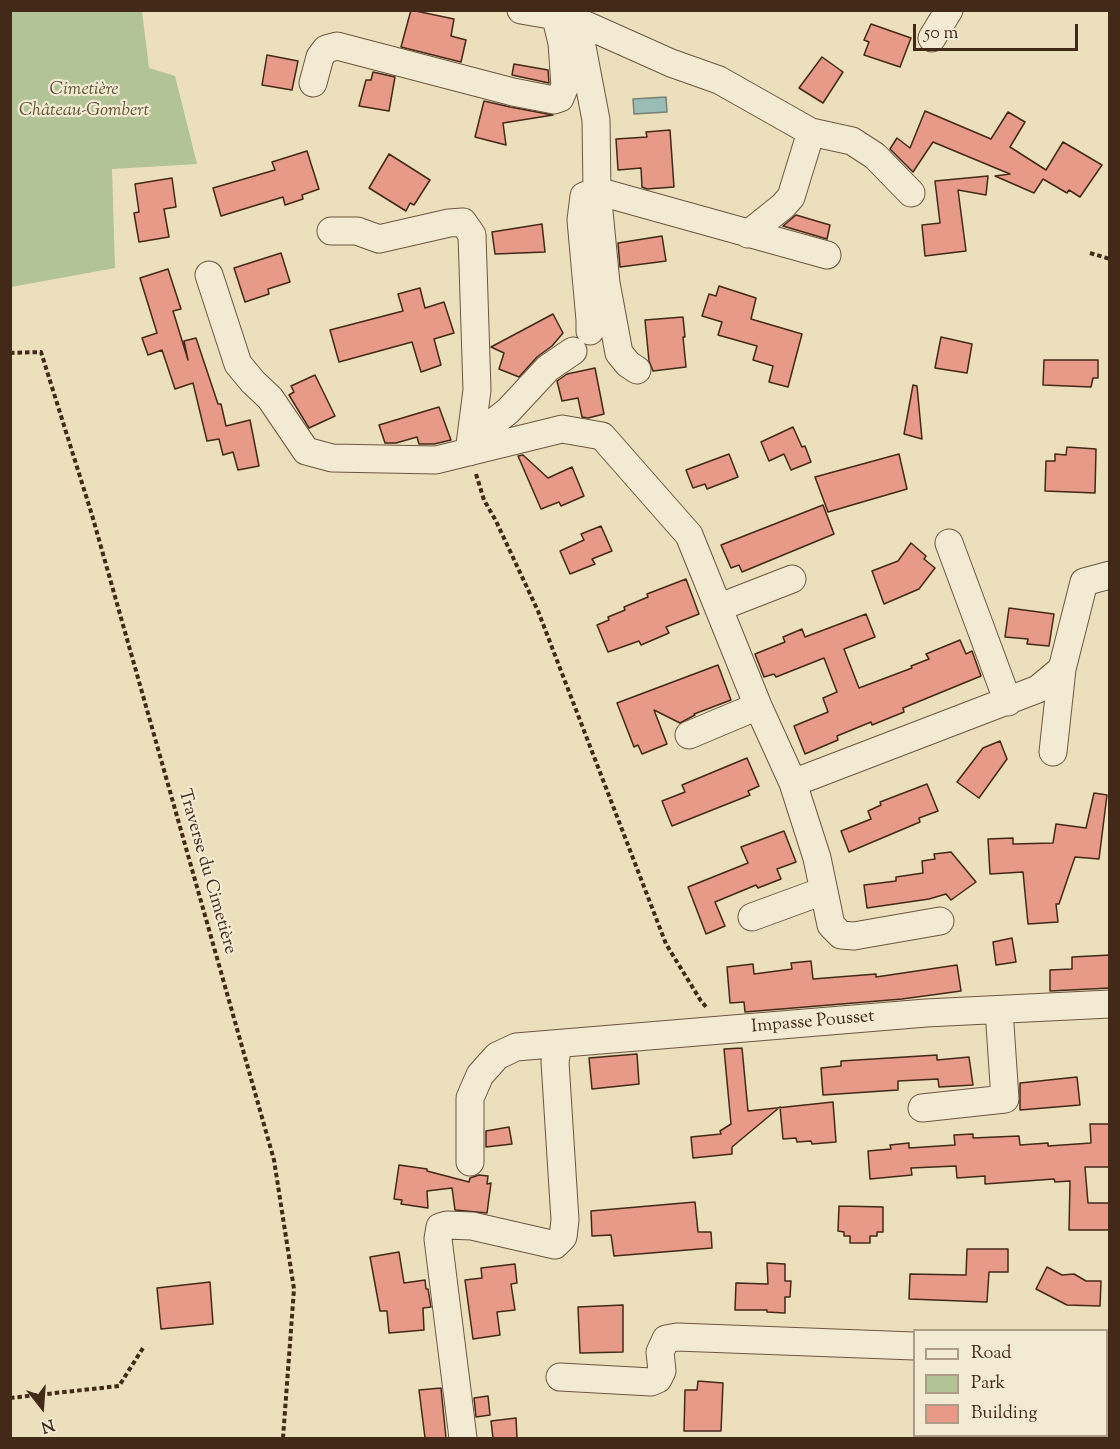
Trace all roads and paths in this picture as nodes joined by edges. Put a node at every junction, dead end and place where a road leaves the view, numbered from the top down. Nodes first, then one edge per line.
1 (521, 10) edge
2 (949, 10) edge
3 (566, 15) edge
4 (932, 38) dead end
5 (313, 83) dead end
6 (811, 132) junction
7 (597, 191) junction
8 (911, 193) dead end
9 (331, 231) dead end
10 (748, 234) junction
11 (1090, 253) dead end
12 (827, 255) dead end
13 (1110, 259) edge
14 (209, 275) dead end
15 (10, 353) edge
16 (637, 370) dead end
17 (470, 446) junction
18 (949, 543) dead end
19 (1110, 575) edge
20 (792, 579) dead end
21 (720, 607) junction
22 (1062, 669) junction
23 (1008, 702) junction
24 (758, 706) junction
25 (689, 735) dead end
26 (1053, 752) dead end
27 (793, 783) junction
28 (823, 891) junction
29 (752, 917) dead end
30 (940, 921) dead end
31 (1110, 1004) edge
32 (999, 1010) junction
33 (728, 1030) junction
34 (558, 1044) junction
35 (922, 1108) dead end
36 (470, 1162) dead end
37 (913, 1346) edge
38 (143, 1348) dead end
39 (560, 1377) dead end
40 (10, 1398) edge
41 (283, 1438) edge
42 (463, 1438) edge

1 - 3 street
2 - 4 street
3 - 5 street
3 - 6 street
3 - 7 street
6 - 8 street
6 - 10 street
7 - 10 street
7 - 16 street
7 - 17 street
9 - 17 street
10 - 12 street
11 - 13 path
14 - 17 street
15 - 41 path, Traverse du Cimetière
17 - 21 street
17 - 33 path
18 - 23 street
19 - 22 street
20 - 21 street
21 - 24 street
22 - 23 street
22 - 26 street
23 - 27 street
24 - 25 street
24 - 27 street
27 - 28 street
28 - 29 street
28 - 30 street
31 - 32 street, Impasse Pousset
32 - 33 street, Impasse Pousset
32 - 35 street
33 - 34 street, Impasse Pousset
34 - 36 street, Impasse Pousset
34 - 42 street
37 - 39 street
38 - 40 path

